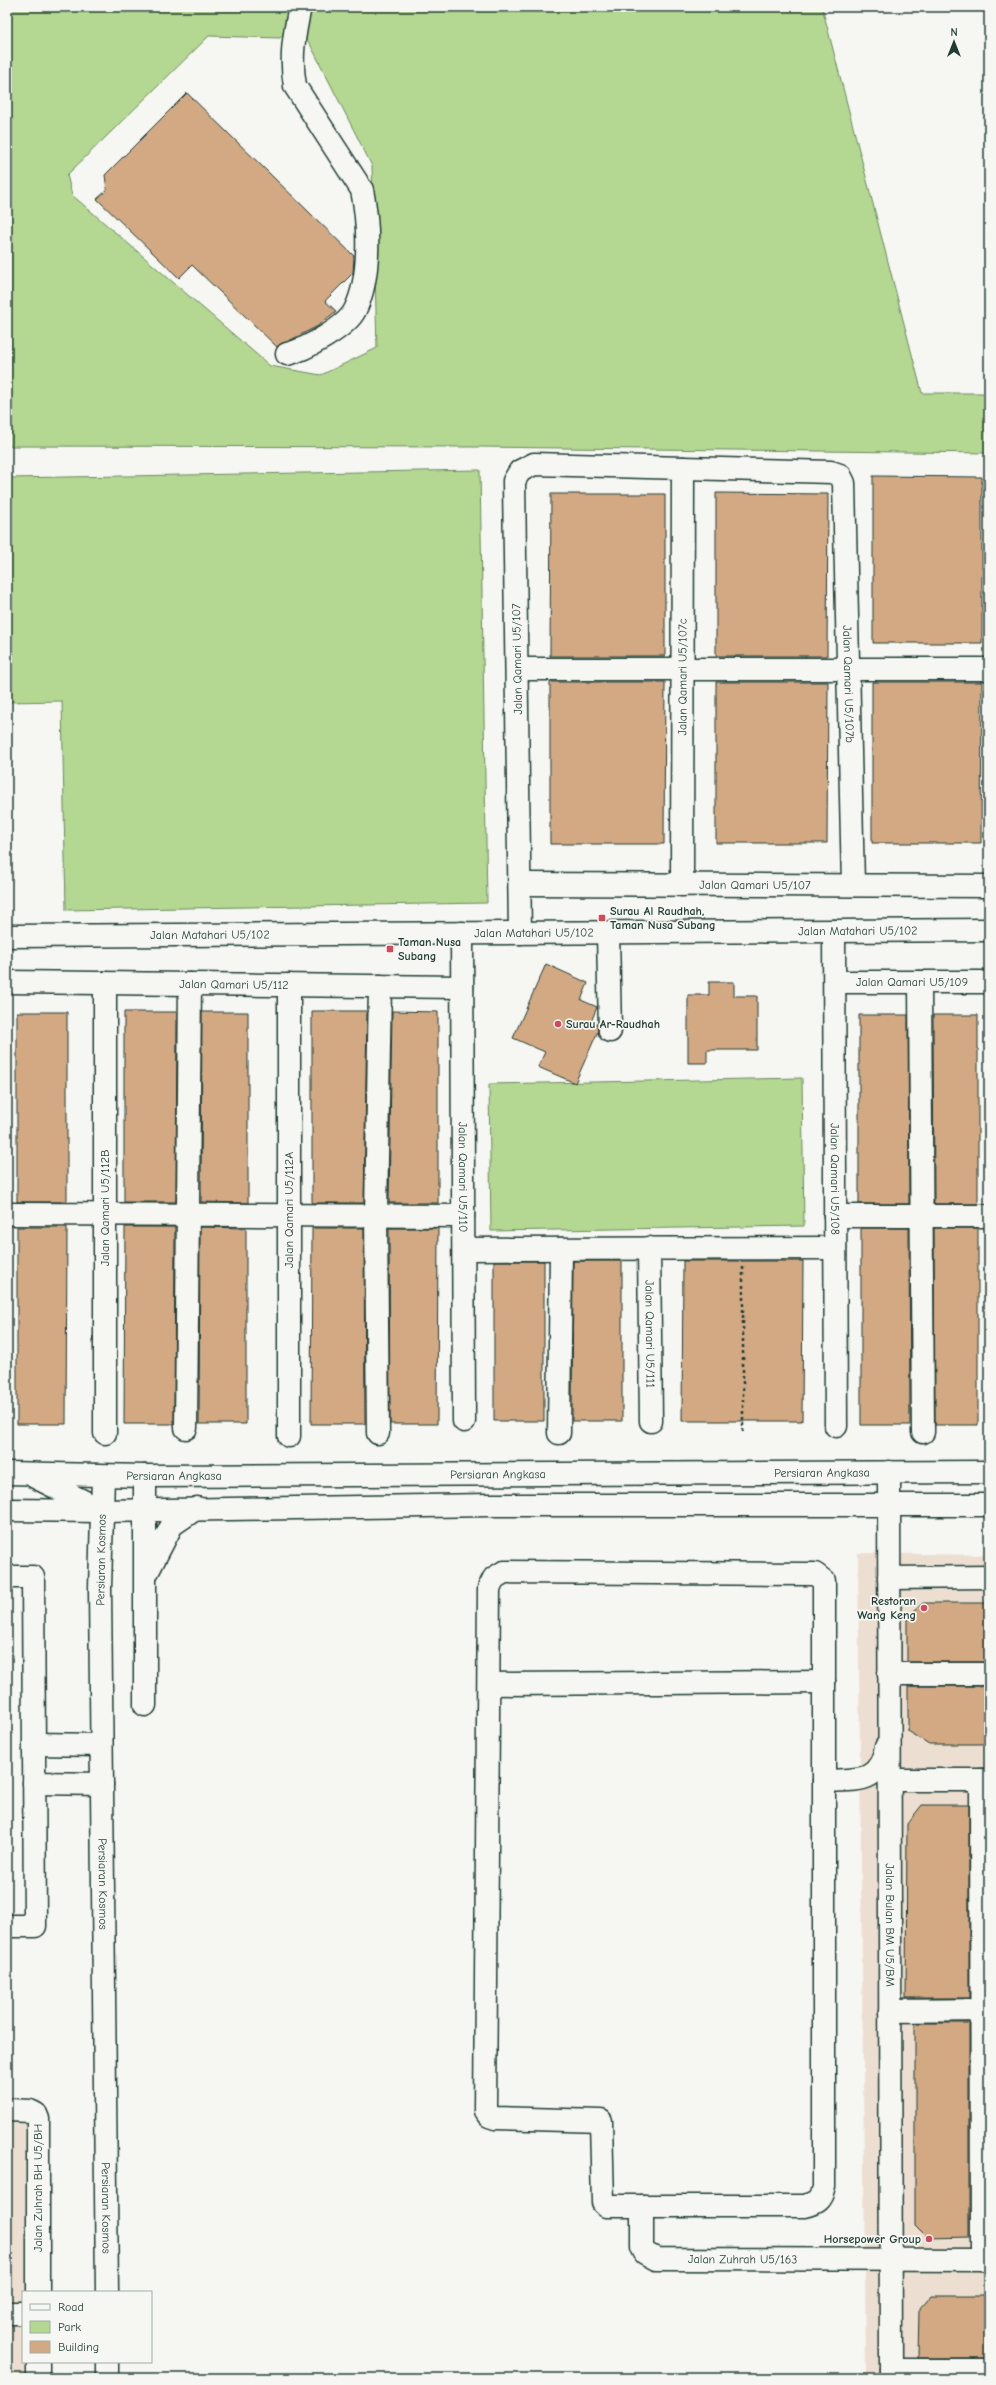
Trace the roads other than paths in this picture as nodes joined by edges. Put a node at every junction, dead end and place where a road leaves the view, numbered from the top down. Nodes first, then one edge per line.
1 (300, 7) edge
2 (287, 354) dead end
3 (683, 468) junction
4 (518, 669) junction
5 (684, 669) junction
6 (848, 669) junction
7 (989, 669) edge
8 (520, 884) junction
9 (682, 885) junction
10 (853, 885) junction
11 (989, 886) edge
12 (989, 930) edge
13 (834, 931) junction
14 (462, 933) junction
15 (520, 933) junction
16 (608, 933) junction
17 (7, 936) edge
18 (7, 982) edge
19 (834, 982) junction
20 (920, 982) junction
21 (989, 982) edge
22 (105, 983) junction
23 (190, 984) junction
24 (289, 985) junction
25 (380, 986) junction
26 (462, 987) junction
27 (610, 1031) dead end
28 (7, 1214) edge
29 (105, 1214) junction
30 (289, 1214) junction
31 (187, 1215) junction
32 (376, 1215) junction
33 (463, 1216) junction
34 (835, 1216) junction
35 (922, 1216) junction
36 (989, 1216) edge
37 (650, 1248) junction
38 (835, 1248) junction
39 (464, 1249) junction
40 (561, 1249) junction
41 (651, 1421) dead end
42 (464, 1422) dead end
43 (836, 1426) dead end
44 (186, 1428) dead end
45 (923, 1432) dead end
46 (105, 1433) dead end
47 (378, 1433) dead end
48 (559, 1433) dead end
49 (289, 1436) dead end
50 (889, 1472) junction
51 (989, 1472) edge
52 (17, 1473) edge
53 (103, 1476) junction
54 (145, 1476) junction
55 (889, 1504) junction
56 (989, 1505) edge
57 (198, 1508) junction
58 (7, 1510) edge
59 (145, 1510) junction
60 (101, 1511) junction
61 (7, 1577) edge
62 (145, 1578) junction
63 (889, 1578) junction
64 (989, 1578) edge
65 (889, 1674) junction
66 (989, 1674) edge
67 (824, 1682) junction
68 (488, 1684) junction
69 (145, 1705) dead end
70 (889, 1730) junction
71 (34, 1744) junction
72 (101, 1745) junction
73 (824, 1780) junction
74 (890, 1780) junction
75 (985, 1780) edge
76 (34, 1783) junction
77 (102, 1784) junction
78 (7, 1926) edge
79 (985, 2010) edge
80 (890, 2011) junction
81 (7, 2110) edge
82 (642, 2206) junction
83 (890, 2260) junction
84 (986, 2260) edge
85 (38, 2291) edge
86 (107, 2291) edge
87 (7, 2313) edge
88 (22, 2313) edge
89 (38, 2363) edge
90 (107, 2363) edge
91 (989, 2370) edge
92 (890, 2374) edge
93 (38, 2378) edge
94 (107, 2378) edge

1 - 2 street
3 - 4 street, Jalan Qamari U5/107
3 - 5 street, Jalan Qamari U5/107c
3 - 6 street, Jalan Qamari U5/107b
4 - 5 street
4 - 8 street, Jalan Qamari U5/107
5 - 6 street
5 - 9 street, Jalan Qamari U5/107c
6 - 7 street
6 - 10 street, Jalan Qamari U5/107b
8 - 9 street, Jalan Qamari U5/107
8 - 15 street, Jalan Qamari U5/107
9 - 10 street, Jalan Qamari U5/107
10 - 11 street, Jalan Qamari U5/107
12 - 13 street, Jalan Matahari U5/102
13 - 16 street, Jalan Matahari U5/102
13 - 19 street, Jalan Qamari U5/108
14 - 15 street, Jalan Matahari U5/102
14 - 17 street, Jalan Matahari U5/102
14 - 26 street, Jalan Qamari U5/110
15 - 16 street, Jalan Matahari U5/102
16 - 27 street
18 - 22 street, Jalan Qamari U5/112
19 - 20 street, Jalan Qamari U5/109
19 - 34 street, Jalan Qamari U5/108
20 - 21 street, Jalan Qamari U5/109
20 - 35 street
22 - 23 street, Jalan Qamari U5/112
22 - 29 street, Jalan Qamari U5/112B
23 - 24 street, Jalan Qamari U5/112
23 - 31 street
24 - 25 street, Jalan Qamari U5/112
24 - 30 street, Jalan Qamari U5/112A
25 - 26 street, Jalan Qamari U5/112
25 - 32 street
26 - 33 street, Jalan Qamari U5/110
28 - 29 street
29 - 31 street
29 - 46 street, Jalan Qamari U5/112B
30 - 31 street
30 - 32 street
30 - 49 street, Jalan Qamari U5/112A
31 - 44 street
32 - 33 street
32 - 47 street
33 - 39 street, Jalan Qamari U5/110
34 - 35 street
34 - 38 street, Jalan Qamari U5/108
35 - 36 street
35 - 45 street
37 - 38 street
37 - 40 street
37 - 41 street, Jalan Qamari U5/111
38 - 43 street, Jalan Qamari U5/108
39 - 40 street
39 - 42 street, Jalan Qamari U5/110
40 - 48 street
50 - 51 street, Persiaran Angkasa
50 - 54 street, Persiaran Angkasa
50 - 55 street, Jalan Bulan BM U5/BM
52 - 53 street, Persiaran Angkasa
52 - 60 street
53 - 54 street, Persiaran Angkasa
53 - 60 street, Persiaran Kosmos
54 - 59 street
55 - 56 street
55 - 57 street
55 - 63 street, Jalan Bulan BM U5/BM
57 - 59 street
57 - 62 street
58 - 60 street
59 - 60 street
59 - 62 street
60 - 72 street, Persiaran Kosmos
61 - 71 street
62 - 69 street
63 - 64 street
63 - 65 street, Jalan Bulan BM U5/BM
65 - 66 street
65 - 70 street, Jalan Bulan BM U5/BM
67 - 68 street
67 - 68 street
67 - 73 street
68 - 82 street
70 - 73 street
70 - 74 street, Jalan Bulan BM U5/BM
71 - 72 street
71 - 76 street
72 - 77 street, Persiaran Kosmos
73 - 82 street
74 - 75 street
74 - 80 street, Jalan Bulan BM U5/BM
75 - 79 street
76 - 77 street
76 - 78 street
77 - 86 street, Persiaran Kosmos
79 - 80 street
79 - 84 street
80 - 83 street, Jalan Bulan BM U5/BM
81 - 85 street, Jalan Zuhrah BH U5/BH
82 - 83 street, Jalan Zuhrah U5/163
83 - 84 street, Jalan Zuhrah U5/163
83 - 92 street, Jalan Bulan BM U5/BM
87 - 88 street
89 - 93 street
90 - 94 street
91 - 92 street

